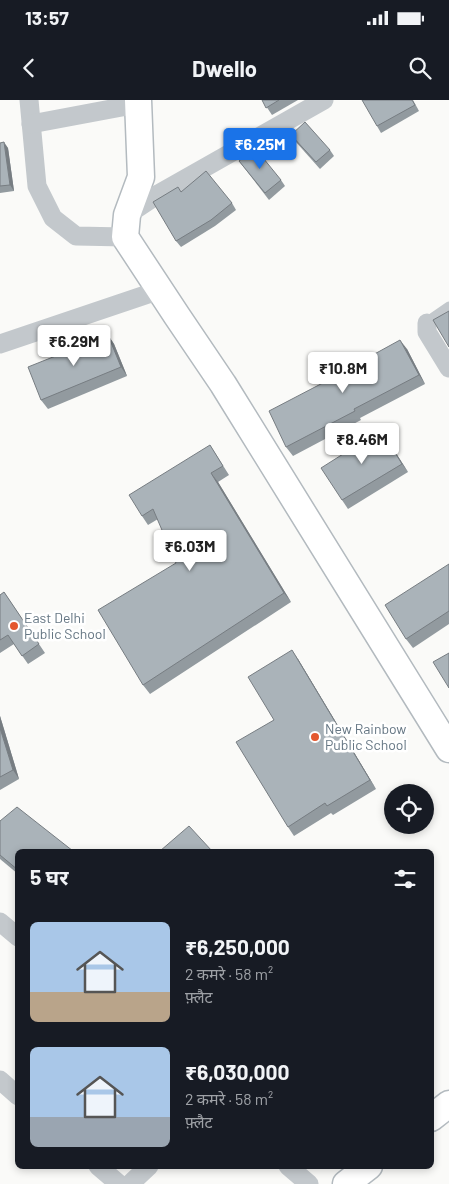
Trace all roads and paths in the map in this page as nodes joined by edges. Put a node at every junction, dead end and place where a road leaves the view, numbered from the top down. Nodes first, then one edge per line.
1 (29, 100) edge
2 (324, 100) edge
3 (138, 102) edge
4 (31, 124) junction
5 (126, 226) junction
6 (160, 290) junction
7 (449, 306) edge
8 (428, 323) joint
9 (0, 344) edge
10 (449, 368) edge
11 (449, 749) edge
12 (0, 922) edge
13 (15, 934) edge
14 (0, 1080) edge
15 (15, 1093) edge
16 (449, 1104) edge
17 (434, 1116) edge
18 (102, 1169) edge
19 (146, 1169) edge
20 (292, 1169) edge
21 (365, 1169) edge
22 (119, 1184) edge
23 (130, 1184) edge
24 (309, 1184) edge
25 (346, 1184) edge

1 - 4 street
2 - 5 street
3 - 4 street
3 - 5 street
4 - 5 street
5 - 6 street
6 - 9 street
6 - 11 street
7 - 8 lane
8 - 10 street
12 - 13 street
14 - 15 street
16 - 17 street
18 - 22 street
19 - 23 street
20 - 24 street
21 - 25 street

